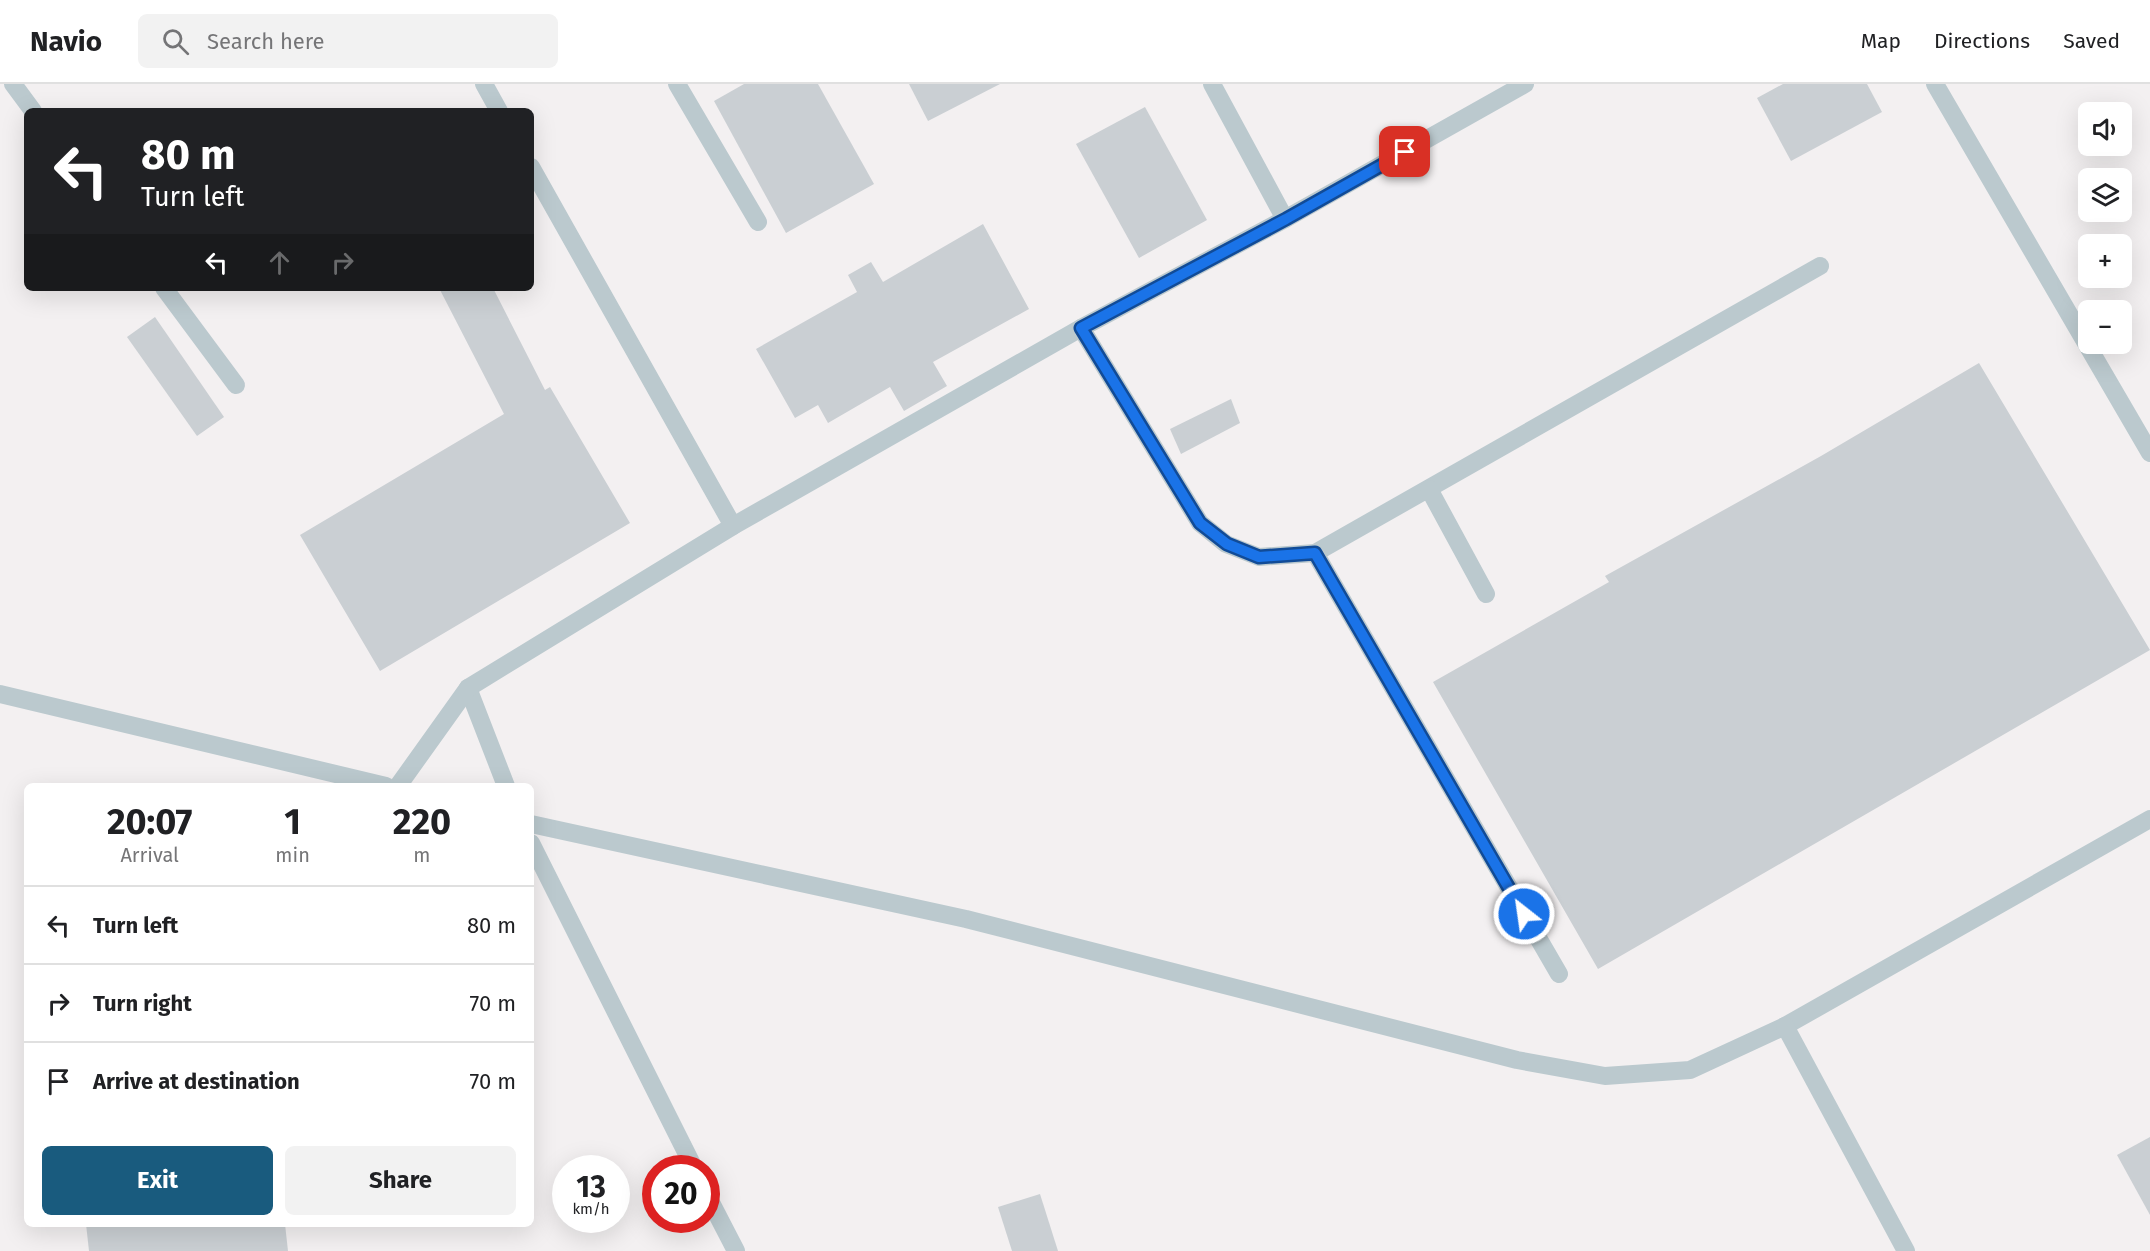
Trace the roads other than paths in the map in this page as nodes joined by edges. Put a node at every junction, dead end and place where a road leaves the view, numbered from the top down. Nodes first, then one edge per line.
1 (13, 84) edge
2 (484, 84) edge
3 (677, 84) edge
4 (1212, 84) edge
5 (1525, 84) edge
6 (1935, 84) edge
7 (31, 108) edge
8 (497, 108) edge
9 (534, 172) edge
10 (1286, 219) junction
11 (758, 222) dead end
12 (1820, 266) dead end
13 (166, 291) edge
14 (1081, 328) junction
15 (236, 385) dead end
16 (2150, 453) edge
17 (1429, 489) junction
18 (733, 526) junction
19 (1315, 553) junction
20 (1486, 594) dead end
21 (468, 687) junction
22 (0, 694) edge
23 (373, 783) edge
24 (400, 783) edge
25 (505, 783) edge
26 (2150, 819) edge
27 (534, 825) edge
28 (534, 849) edge
29 (1559, 974) dead end
30 (1785, 1026) junction
31 (687, 1155) edge
32 (720, 1220) edge
33 (736, 1251) edge
34 (1906, 1251) edge

1 - 7 lane
2 - 8 lane
3 - 11 lane
4 - 10 lane
5 - 10 lane
6 - 16 lane
9 - 18 lane
10 - 14 lane
12 - 17 lane
13 - 15 lane
14 - 18 lane
14 - 19 lane
17 - 19 lane
17 - 20 lane
18 - 21 lane
19 - 29 lane
21 - 24 lane
21 - 25 lane
22 - 23 lane
26 - 30 lane
27 - 30 lane
28 - 31 lane
30 - 34 lane
32 - 33 lane

